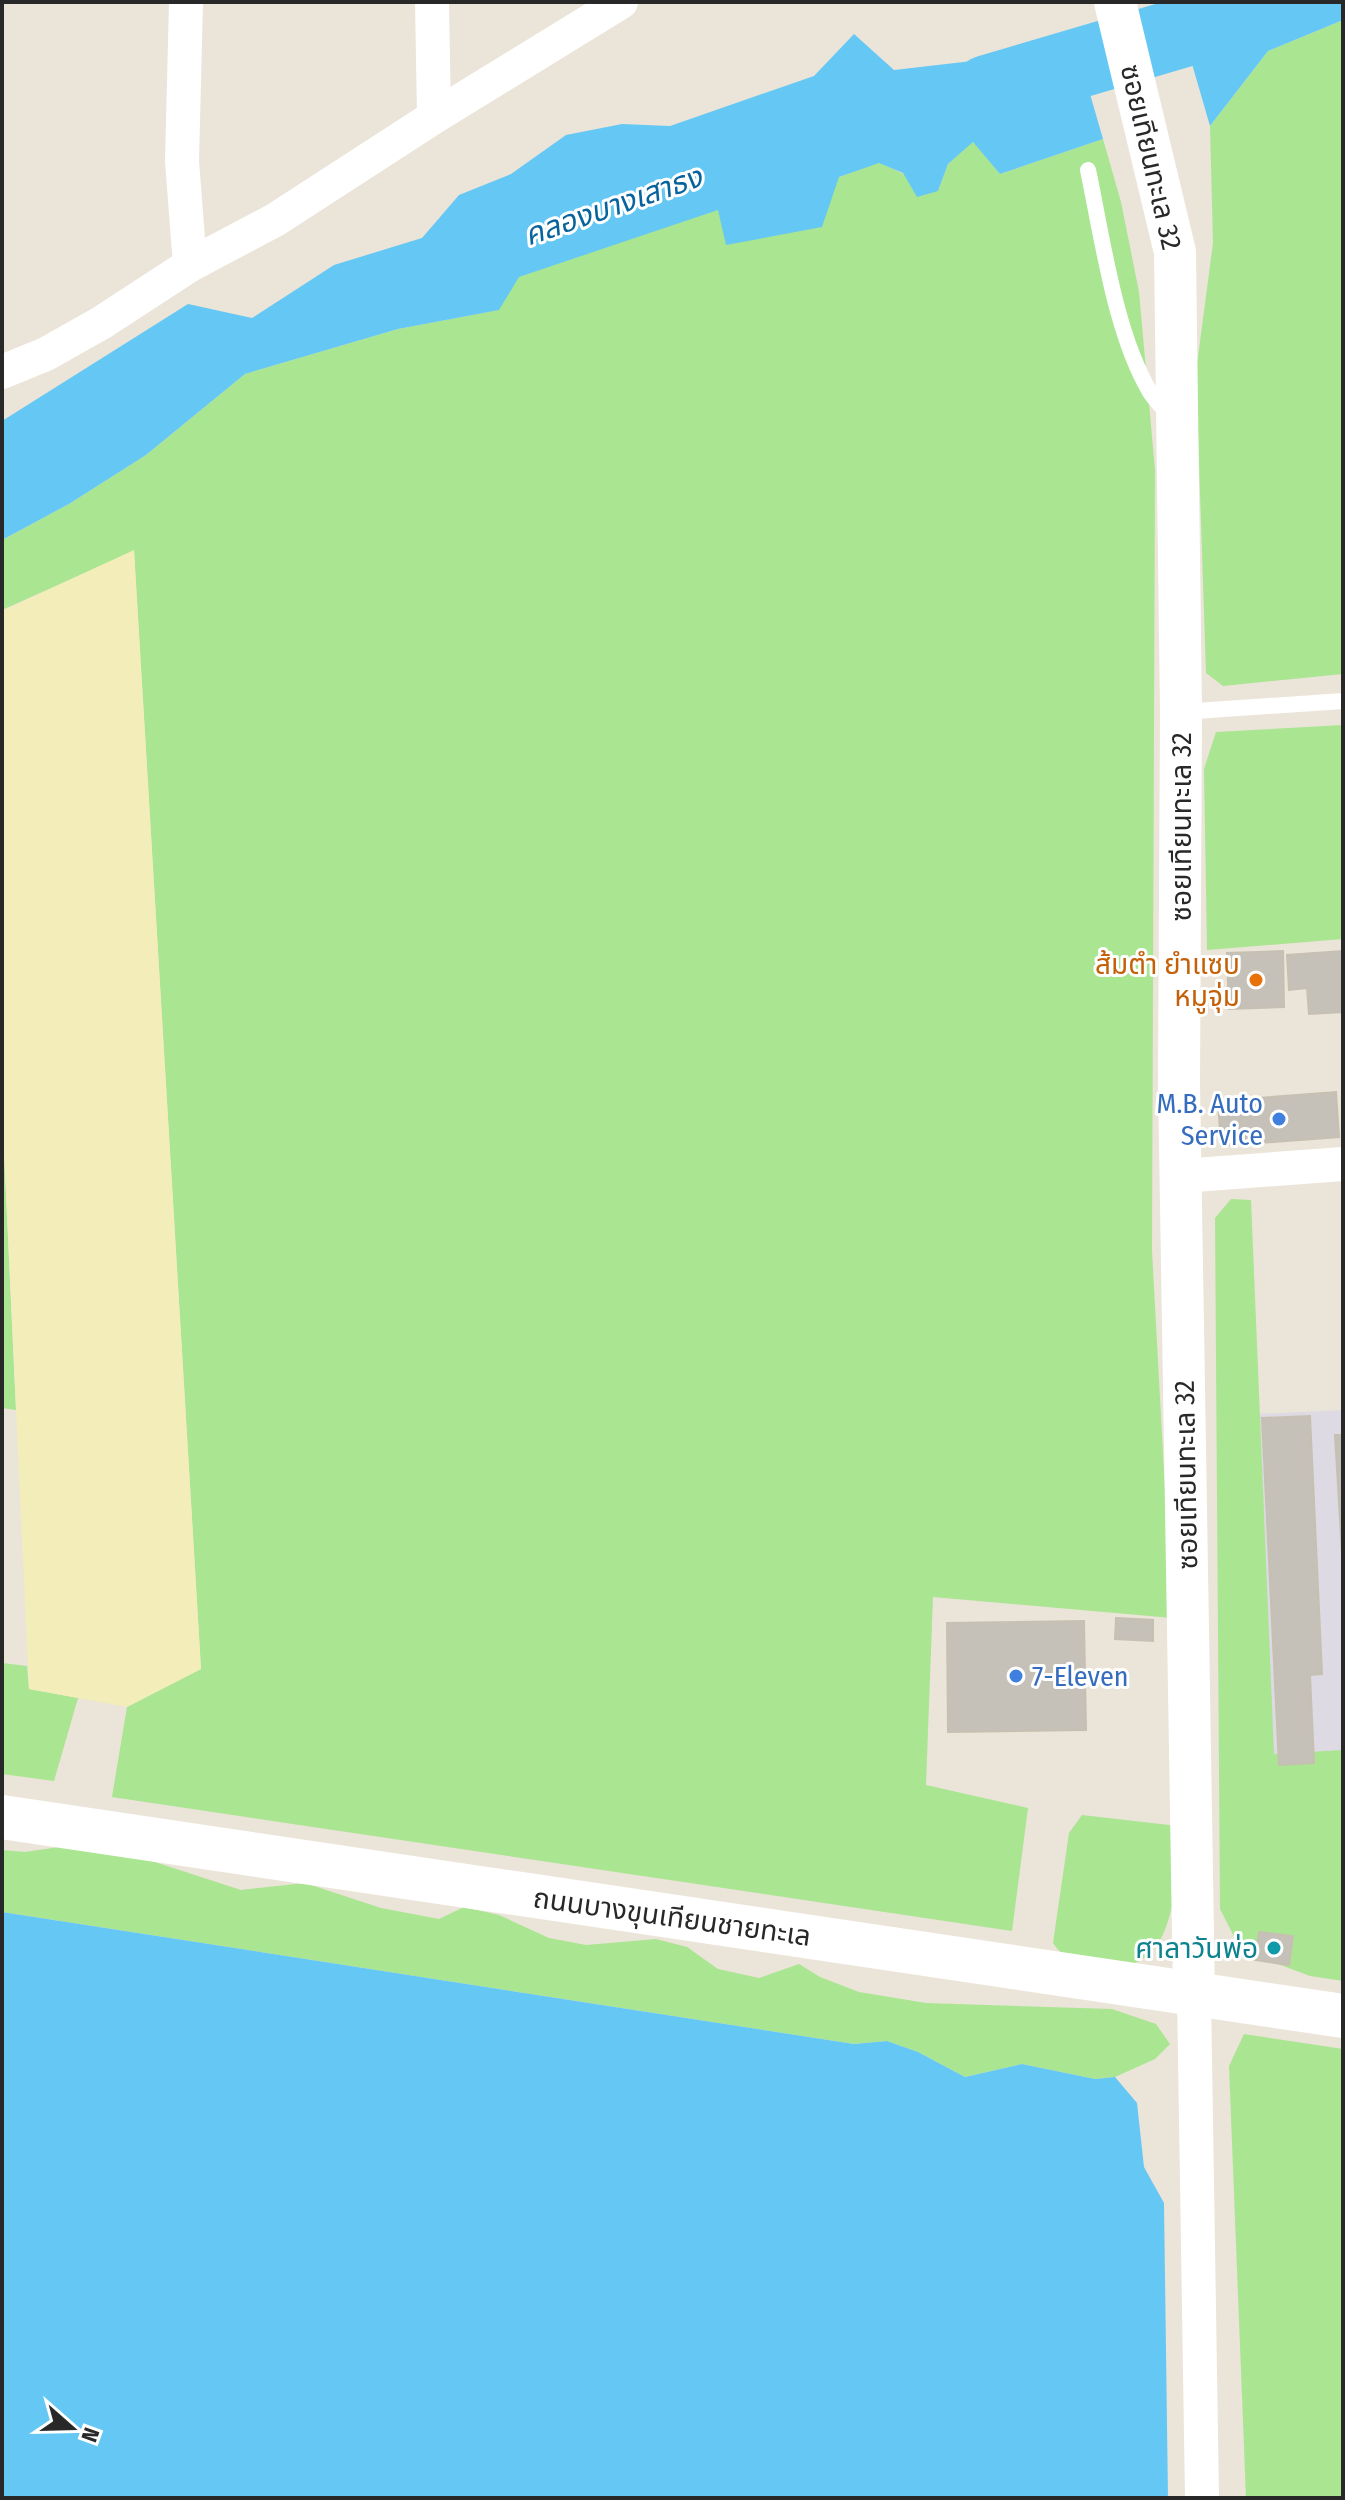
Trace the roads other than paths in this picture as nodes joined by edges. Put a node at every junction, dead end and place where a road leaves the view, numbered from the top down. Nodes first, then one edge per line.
1 (186, 2) edge
2 (432, 2) edge
3 (621, 2) edge
4 (1115, 2) edge
5 (434, 117) junction
6 (1088, 170) dead end
7 (190, 265) junction
8 (2, 372) edge
9 (1177, 425) junction
10 (1343, 701) edge
11 (1181, 712) junction
12 (1343, 1164) edge
13 (1181, 1176) junction
14 (2, 1817) edge
15 (1194, 1994) junction
16 (1343, 2016) edge
17 (1202, 2498) edge

1 - 7 street
2 - 5 street
3 - 5 street
4 - 9 street, ซอยเทียนทะเล 32
5 - 7 street
6 - 9 lane
7 - 8 street
9 - 11 street, ซอยเทียนทะเล 32
10 - 11 lane
11 - 13 street, ซอยเทียนทะเล 32
12 - 13 street
13 - 15 street, ซอยเทียนทะเล 32
14 - 15 main road, ถนนบางขุนเทียนชายทะเล
15 - 16 main road, ถนนบางขุนเทียนชายทะเล
15 - 17 street

